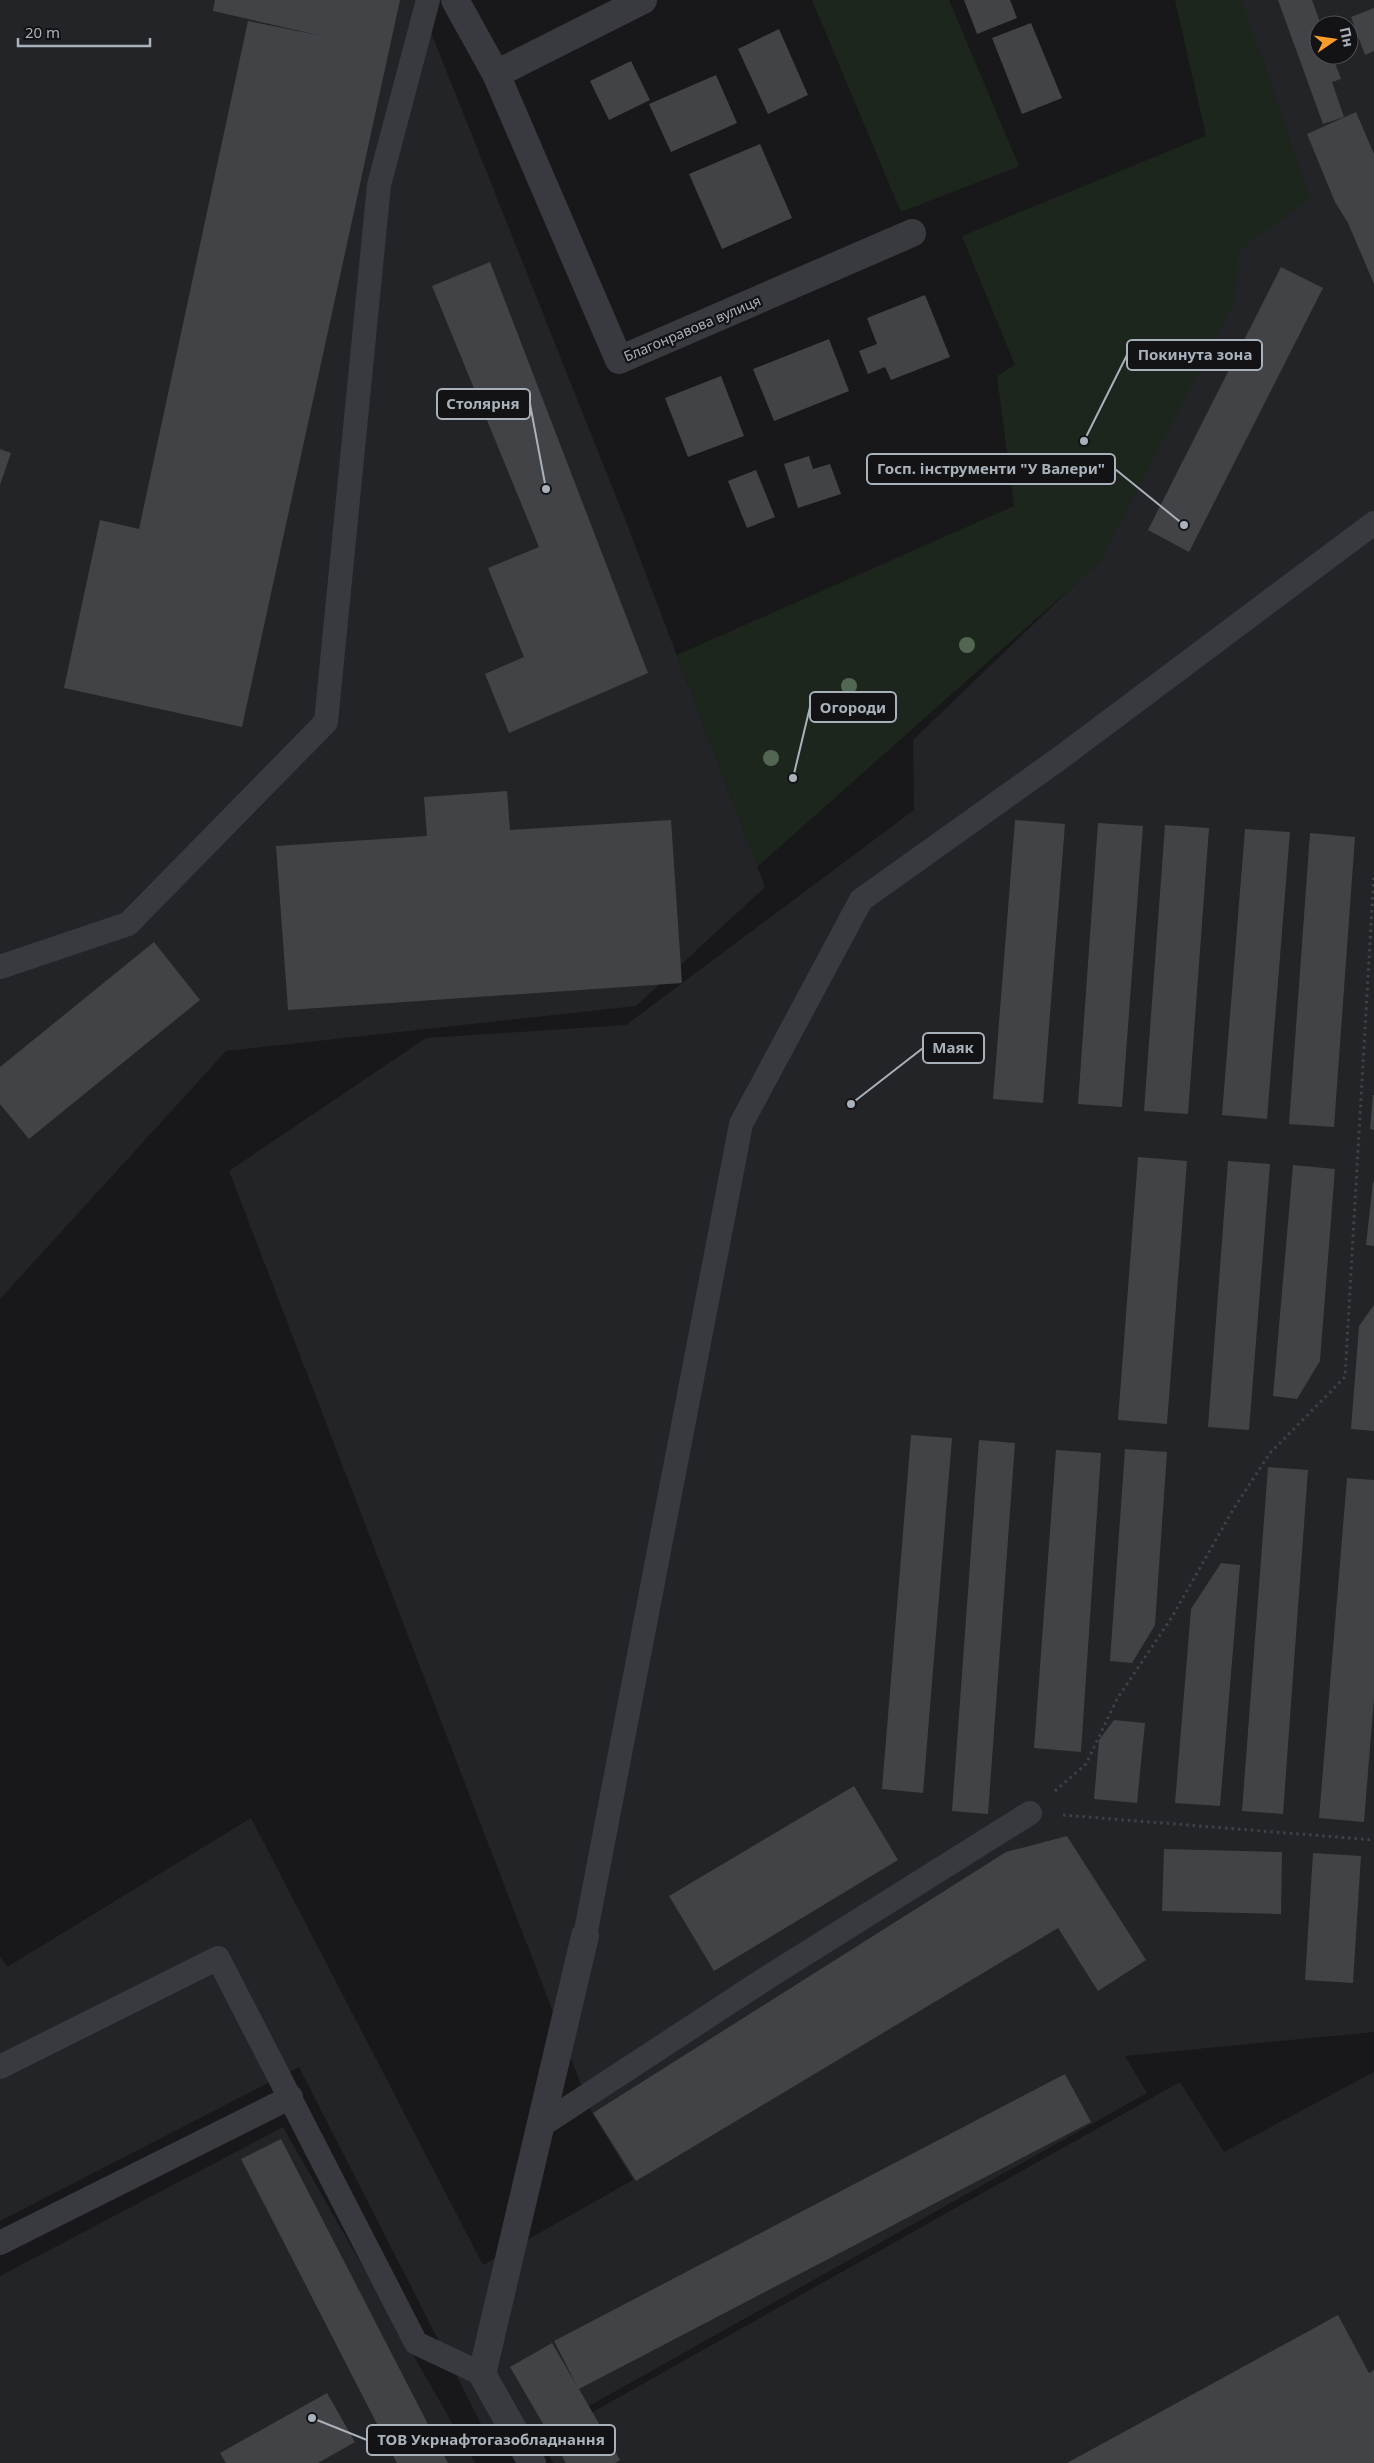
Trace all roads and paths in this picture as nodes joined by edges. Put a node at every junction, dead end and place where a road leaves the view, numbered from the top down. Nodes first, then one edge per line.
1 (428, 0) edge
2 (455, 0) edge
3 (643, 0) edge
4 (496, 74) junction
5 (912, 233) dead end
6 (1374, 522) edge
7 (1374, 873) edge
8 (0, 967) edge
9 (1030, 1813) junction
10 (1374, 1840) edge
11 (585, 1936) joint
12 (0, 2067) edge
13 (291, 2097) junction
14 (542, 2125) junction
15 (0, 2243) edge
16 (482, 2374) junction
17 (532, 2463) edge

1 - 8 lane
2 - 4 street, Благонравова вулиця
3 - 4 street
4 - 5 street, Благонравова вулиця
6 - 11 lane
7 - 9 path
9 - 10 path
9 - 14 lane
11 - 14 street
12 - 13 lane
13 - 15 lane
13 - 16 lane
14 - 16 street
16 - 17 street

